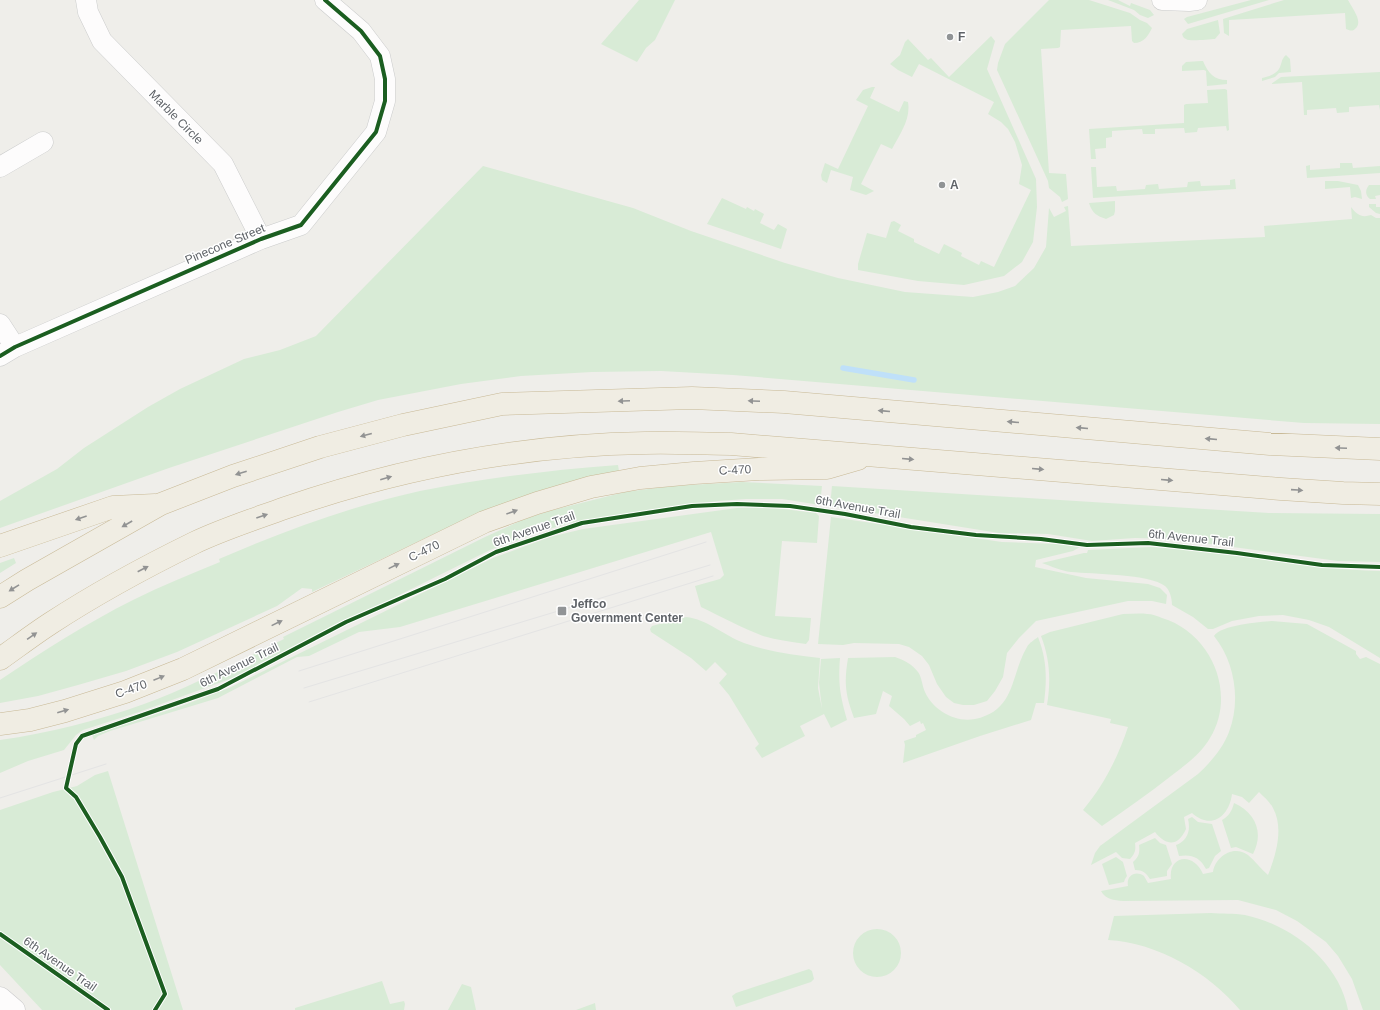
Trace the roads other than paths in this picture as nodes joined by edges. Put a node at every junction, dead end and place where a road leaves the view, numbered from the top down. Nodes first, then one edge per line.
1 (86, 0) edge
2 (325, 0) edge
3 (1162, 0) edge
4 (1197, 0) edge
5 (43, 142) dead end
6 (0, 167) edge
7 (261, 239) junction
8 (0, 324) edge
9 (7, 352) edge
10 (1380, 449) edge
11 (869, 455) junction
12 (1380, 494) edge
13 (161, 504) junction
14 (0, 546) edge
15 (0, 597) edge
16 (0, 659) edge
17 (0, 724) edge
18 (0, 998) edge
19 (14, 1010) edge

1 - 7 street, Marble Circle
2 - 7 street, Pinecone Street
3 - 4 street
5 - 6 street
7 - 9 street, Pinecone Street
8 - 9 street
10 -> 13 highway
11 -> 12 highway
16 -> 11 highway
17 -> 11 highway, C-470
13 -> 14 highway
13 -> 15 highway
18 - 19 main road

